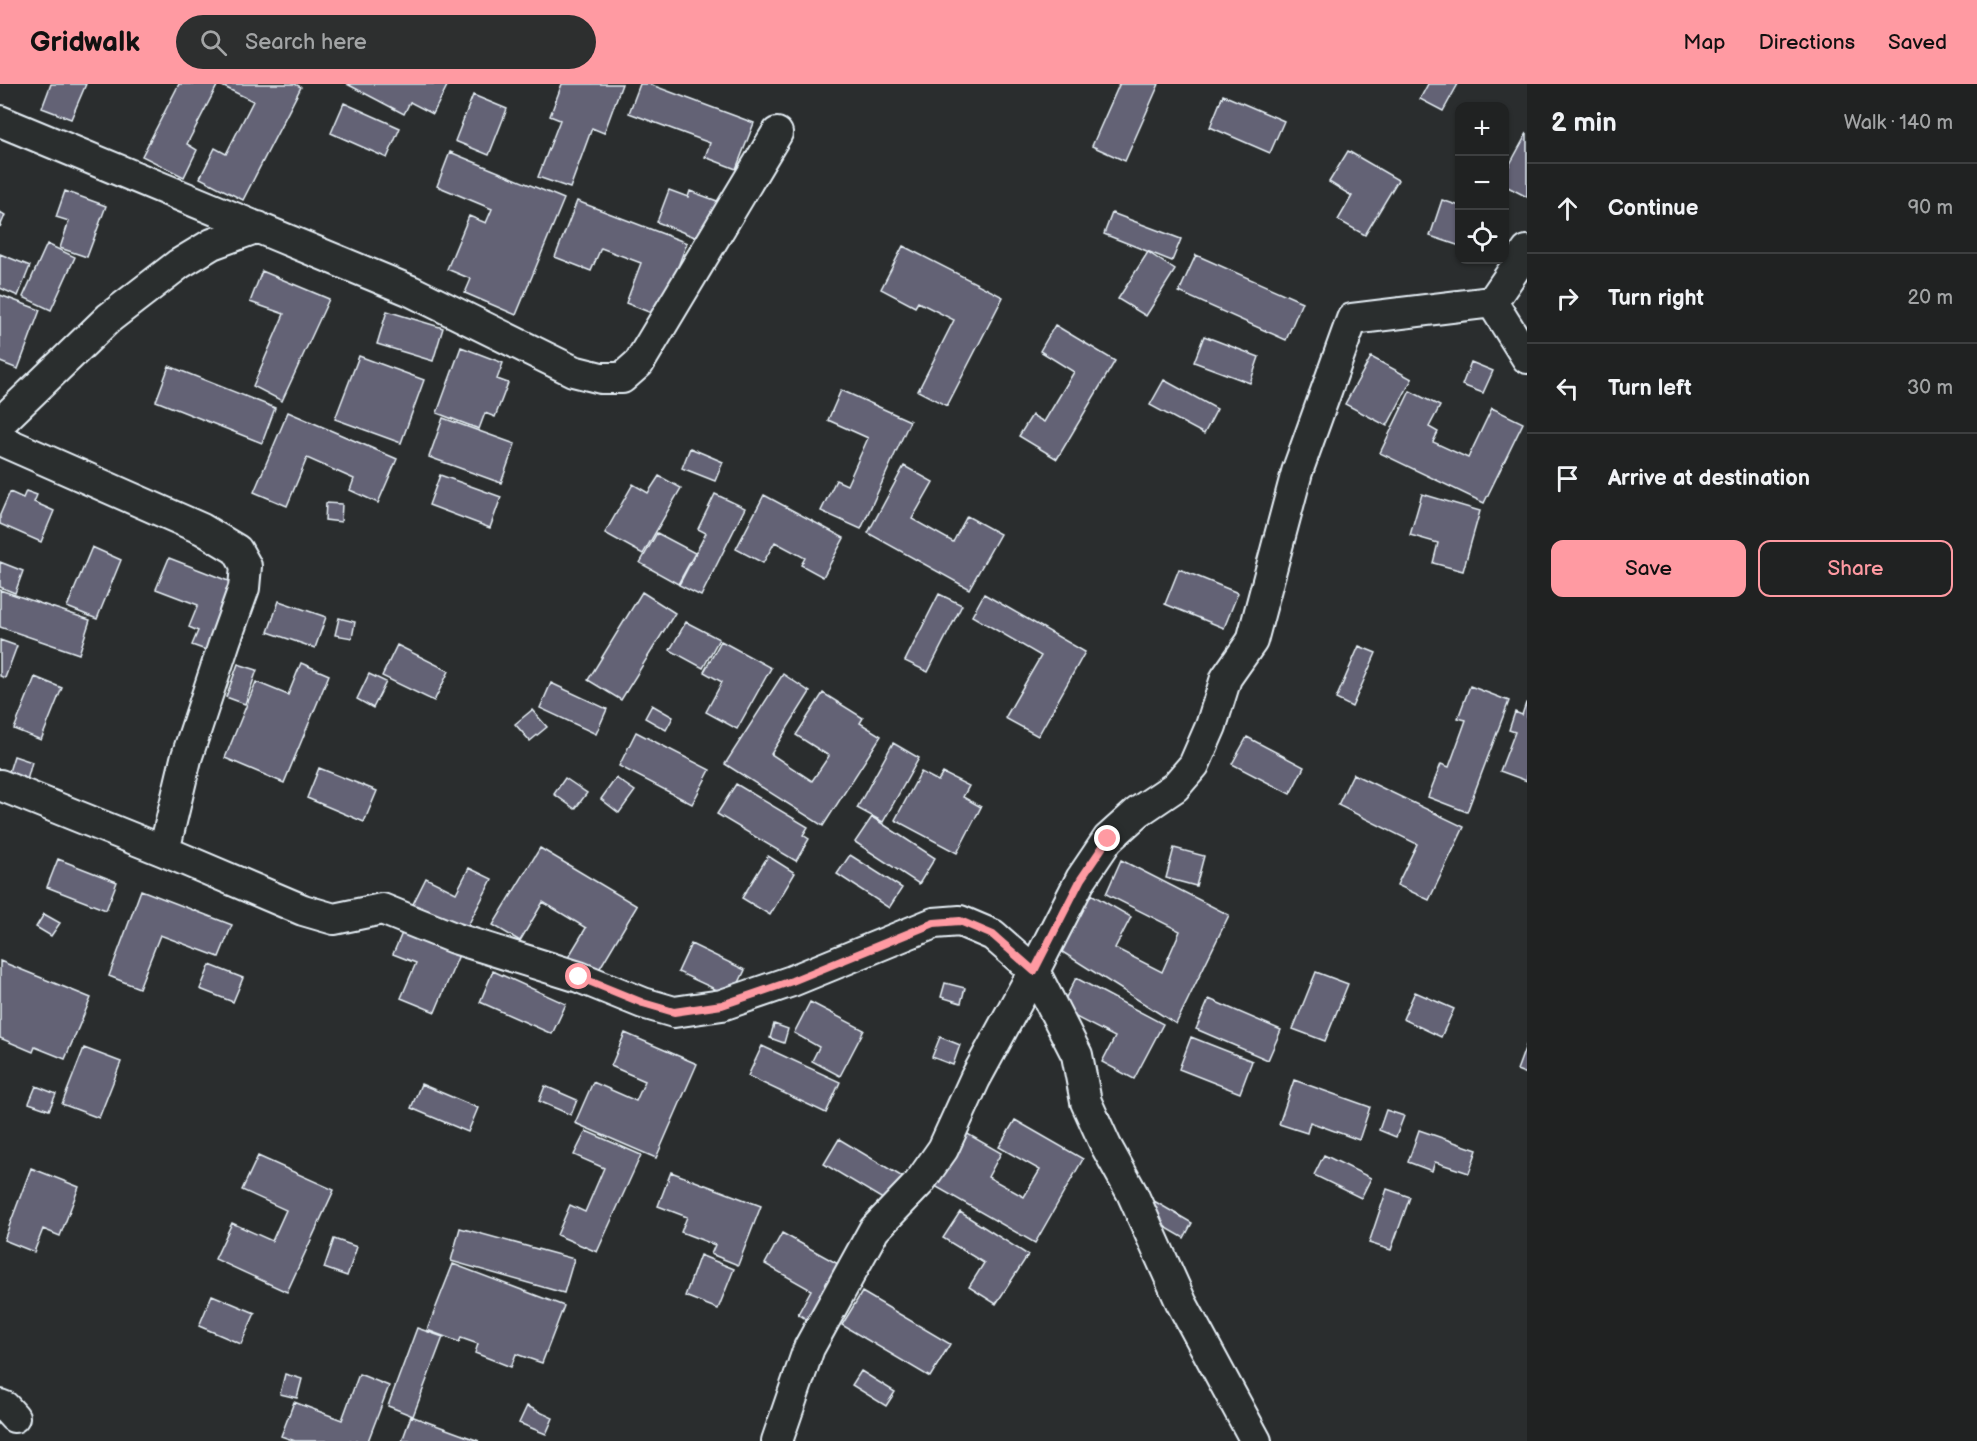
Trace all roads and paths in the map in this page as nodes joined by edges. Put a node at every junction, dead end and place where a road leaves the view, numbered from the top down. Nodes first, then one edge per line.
1 (0, 121) edge
2 (777, 134) dead end
3 (258, 227) junction
4 (1527, 251) edge
5 (1492, 302) junction
6 (1527, 358) edge
7 (0, 423) edge
8 (0, 440) edge
9 (0, 785) edge
10 (164, 851) junction
11 (1034, 971) junction
12 (777, 1441) edge
13 (1256, 1441) edge

1 - 3 street
2 - 3 street
3 - 7 street
4 - 5 street
5 - 6 street
5 - 11 street
8 - 10 street
9 - 10 street
10 - 11 street
11 - 12 street
11 - 13 street

